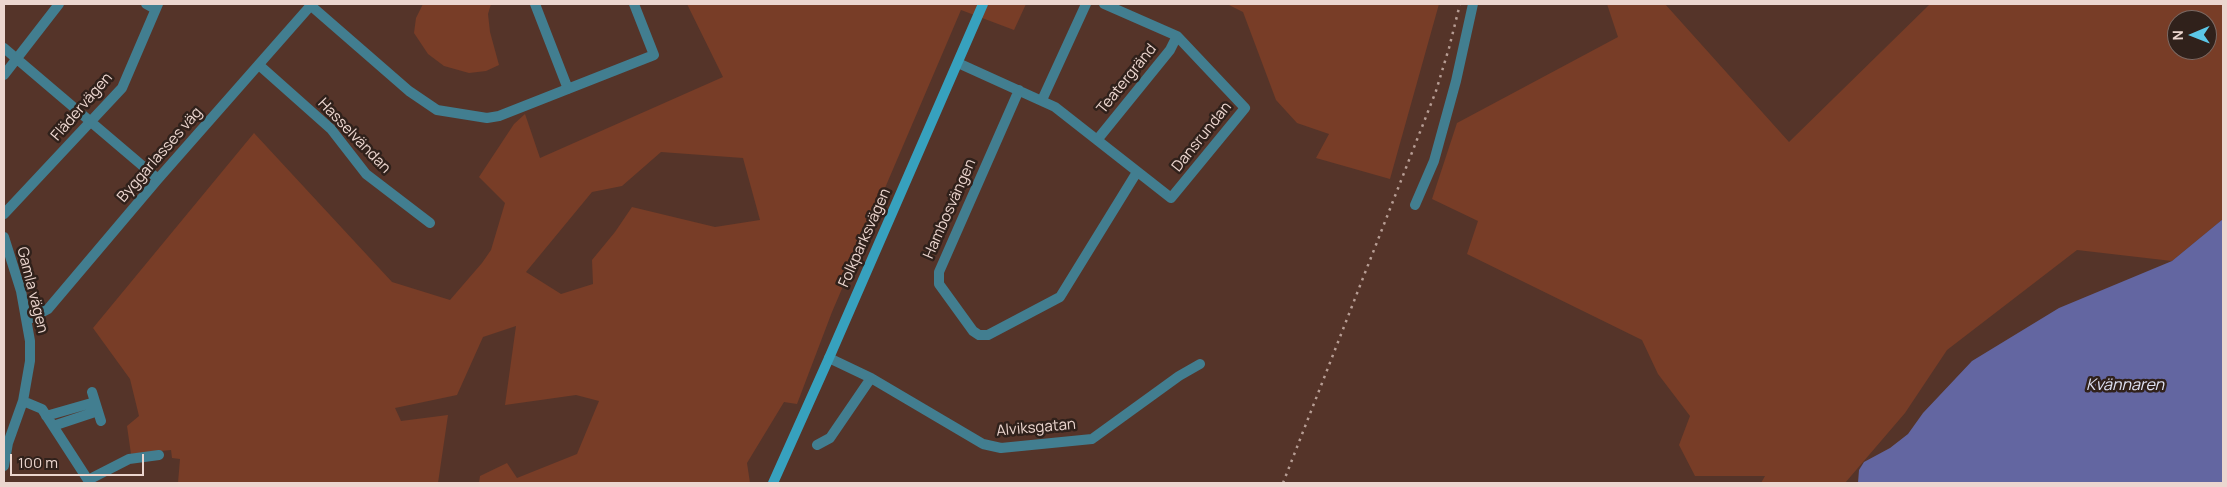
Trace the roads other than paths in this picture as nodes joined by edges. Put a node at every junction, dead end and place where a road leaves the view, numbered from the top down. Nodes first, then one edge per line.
1 (60, 4) edge
2 (310, 4) edge
3 (535, 4) edge
4 (634, 4) edge
5 (983, 4) edge
6 (1086, 4) edge
7 (1104, 4) edge
8 (1473, 4) edge
9 (153, 6) edge
10 (1177, 36) junction
11 (4, 48) edge
12 (16, 58) junction
13 (958, 63) junction
14 (259, 65) junction
15 (4, 75) edge
16 (568, 89) junction
17 (1019, 90) junction
18 (1042, 100) junction
19 (92, 122) junction
20 (1097, 140) junction
21 (1137, 172) junction
22 (158, 179) junction
23 (1415, 205) dead end
24 (4, 214) edge
25 (430, 223) dead end
26 (4, 237) edge
27 (27, 320) junction
28 (829, 358) junction
29 (1200, 364) dead end
30 (871, 378) junction
31 (23, 401) junction
32 (46, 416) junction
33 (53, 426) junction
34 (8, 429) edge
35 (817, 445) dead end
36 (159, 455) dead end
37 (4, 466) edge
38 (773, 483) edge

1 - 12 street
2 - 14 street, Byggarlasses väg
2 - 16 street
3 - 16 street
4 - 16 street
5 - 13 main road, Folkparksvägen
6 - 18 street
7 - 10 street, Dansrundan
8 - 23 street
9 - 19 street, Flädervägen
10 - 20 street, Teatergränd
10 - 21 street, Dansrundan
11 - 12 street
12 - 15 street
12 - 19 street
13 - 17 street, Dansrundan
13 - 28 main road, Folkparksvägen
14 - 22 street, Byggarlasses väg
14 - 25 street, Hasselvändan
17 - 18 street, Dansrundan
17 - 21 street, Hambosvängen
18 - 20 street, Dansrundan
19 - 22 street
19 - 24 street, Flädervägen
20 - 21 street, Dansrundan
22 - 27 street, Byggarlasses väg
26 - 27 street, Gamla vägen
27 - 31 street, Gamla vägen
28 - 30 street, Alviksgatan
28 - 38 main road, Folkparksvägen
29 - 30 street, Alviksgatan
30 - 35 street
31 - 32 street
31 - 34 street, Gamla vägen
32 - 33 street
32 - 33 street
33 - 36 street
34 - 37 street, Gamla vägen

